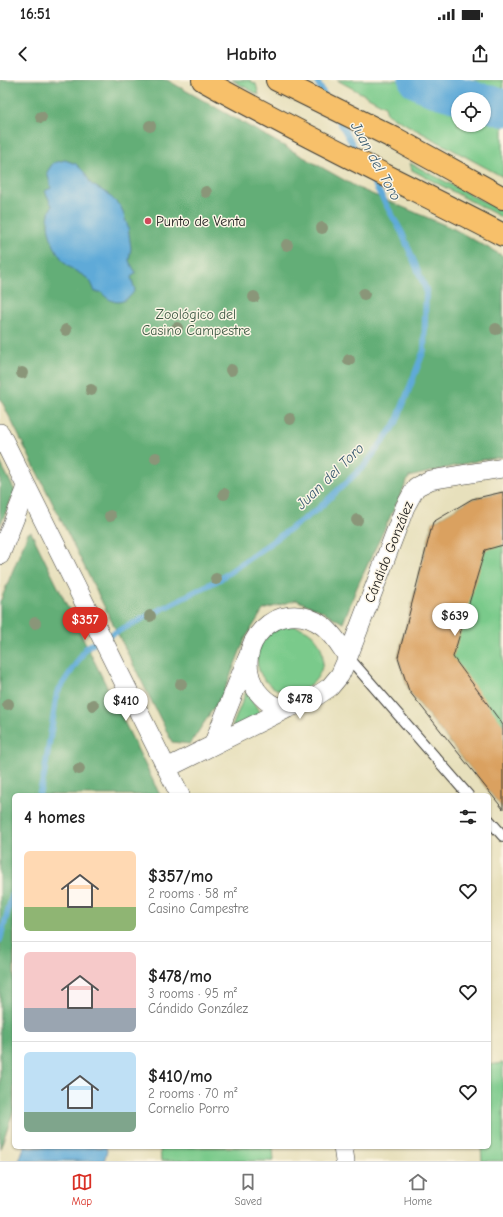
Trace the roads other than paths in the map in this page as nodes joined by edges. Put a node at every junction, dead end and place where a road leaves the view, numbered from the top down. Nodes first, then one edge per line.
1 (203, 80) edge
2 (277, 80) edge
3 (503, 198) edge
4 (503, 235) edge
5 (0, 433) edge
6 (503, 468) edge
7 (27, 487) junction
8 (0, 555) edge
9 (250, 652) junction
10 (348, 657) junction
11 (288, 708) junction
12 (213, 745) junction
13 (167, 768) junction
14 (179, 793) edge
15 (466, 793) edge
16 (491, 822) edge
17 (503, 836) edge
18 (343, 1149) edge
19 (345, 1161) edge

1 - 4 main road
2 - 3 main road
5 - 7 street
6 - 10 street, Cándido González
7 - 8 street
7 - 13 street
9 - 10 street
9 - 11 street
9 - 12 street
10 - 11 street, Cándido González
10 - 15 lane
11 - 12 street, Cándido González
12 - 13 street, Cándido González
13 - 14 street
16 - 17 lane
18 - 19 street

